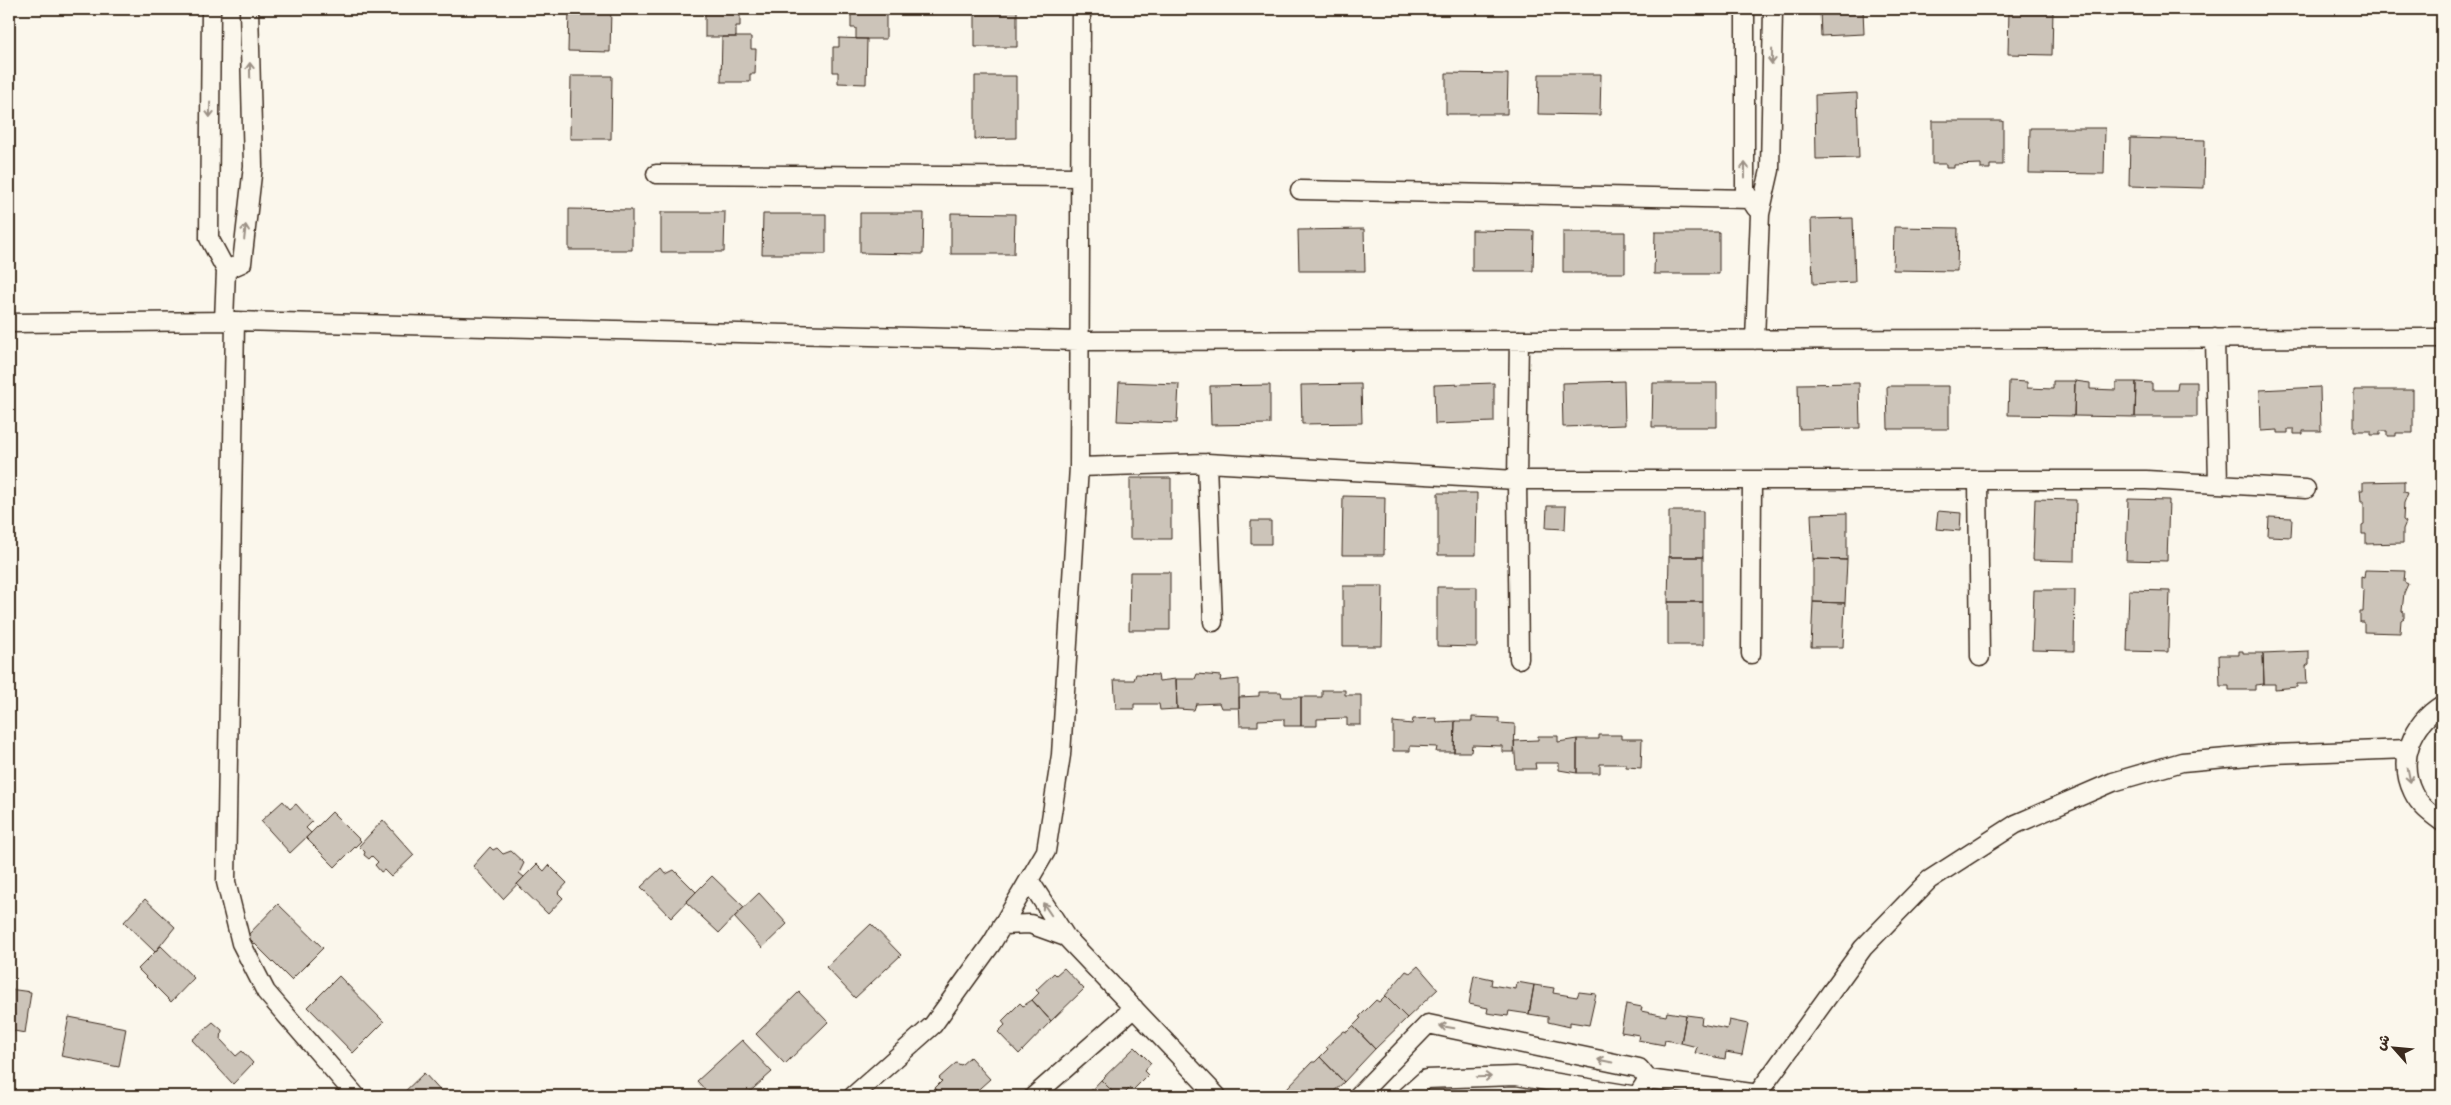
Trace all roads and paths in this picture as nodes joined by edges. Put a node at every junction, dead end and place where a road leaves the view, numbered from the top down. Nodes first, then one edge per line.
1 (211, 9) edge
2 (249, 9) edge
3 (1080, 9) edge
4 (1745, 9) edge
5 (1773, 9) edge
6 (656, 174) dead end
7 (1080, 177) junction
8 (1300, 190) dead end
9 (1750, 199) junction
10 (1760, 214) junction
11 (226, 270) junction
12 (230, 321) junction
13 (9, 323) edge
14 (2215, 338) junction
15 (2442, 338) edge
16 (1519, 340) junction
17 (1755, 340) junction
18 (1079, 342) junction
19 (1207, 463) junction
20 (1078, 467) junction
21 (1517, 480) junction
22 (1752, 480) junction
23 (1978, 480) junction
24 (2218, 484) junction
25 (2306, 489) dead end
26 (1213, 622) dead end
27 (1750, 654) dead end
28 (1980, 657) dead end
29 (1519, 658) dead end
30 (2442, 705) edge
31 (2408, 749) junction
32 (2442, 822) edge
33 (1029, 880) junction
34 (1002, 925) junction
35 (1066, 937) junction
36 (1134, 1008) junction
37 (1648, 1080) junction
38 (1758, 1095) edge
39 (356, 1096) edge
40 (853, 1096) edge
41 (1034, 1096) edge
42 (1217, 1096) edge
43 (1358, 1096) edge
44 (1407, 1096) edge

1 -> 11 street
11 -> 2 street
3 - 7 street
9 -> 4 street
5 -> 10 street
6 - 7 street
7 - 18 street
8 - 9 street
9 - 10 street
10 - 17 street
11 - 12 street
12 - 13 street
12 - 18 street
12 - 39 street
14 - 15 street
14 - 17 street
14 - 24 street
16 - 17 street
16 - 18 street
16 - 21 street
18 - 20 street
19 - 20 street
19 - 21 street
19 - 26 street
20 - 33 street
21 - 22 street
21 - 29 street
22 - 23 street
22 - 27 street
23 - 24 street
23 - 28 street
24 - 25 street
30 - 31 street
31 -> 32 street
31 - 38 street
33 - 34 street
35 -> 33 street
34 - 35 street
34 - 40 street
35 - 36 street
36 - 41 street
36 - 42 street
37 - 38 street
37 -> 43 street
44 -> 37 street

